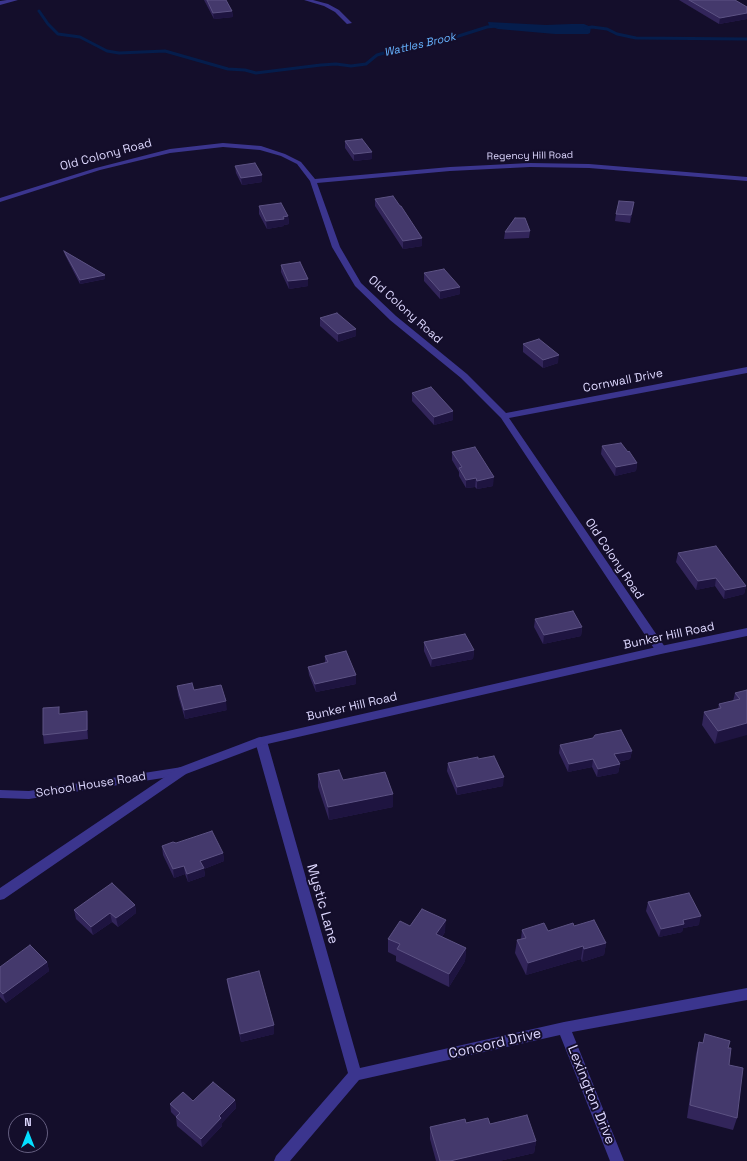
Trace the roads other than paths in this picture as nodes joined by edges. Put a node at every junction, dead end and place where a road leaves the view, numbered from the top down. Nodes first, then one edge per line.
1 (15, 0) edge
2 (307, 0) edge
3 (0, 3) edge
4 (349, 22) dead end
5 (747, 179) edge
6 (313, 181) junction
7 (0, 200) edge
8 (747, 370) edge
9 (504, 416) junction
10 (747, 632) edge
11 (661, 650) junction
12 (261, 742) junction
13 (182, 771) junction
14 (0, 794) edge
15 (0, 895) edge
16 (747, 994) edge
17 (564, 1028) junction
18 (355, 1075) junction
19 (281, 1161) edge
20 (617, 1161) edge

1 - 3 street
2 - 4 street
5 - 6 street, Regency Hill Road
6 - 7 street, Old Colony Road
6 - 9 street, Old Colony Road
8 - 9 street, Cornwall Drive
9 - 11 street, Old Colony Road
10 - 11 street, Bunker Hill Road
11 - 12 street, Bunker Hill Road
12 - 13 street, Bunker Hill Road
12 - 18 street, Mystic Lane
13 - 14 street, School House Road
13 - 15 street, Bunker Hill Road
16 - 17 street, Concord Drive
17 - 18 street, Concord Drive
17 - 20 street, Lexington Drive
18 - 19 street

